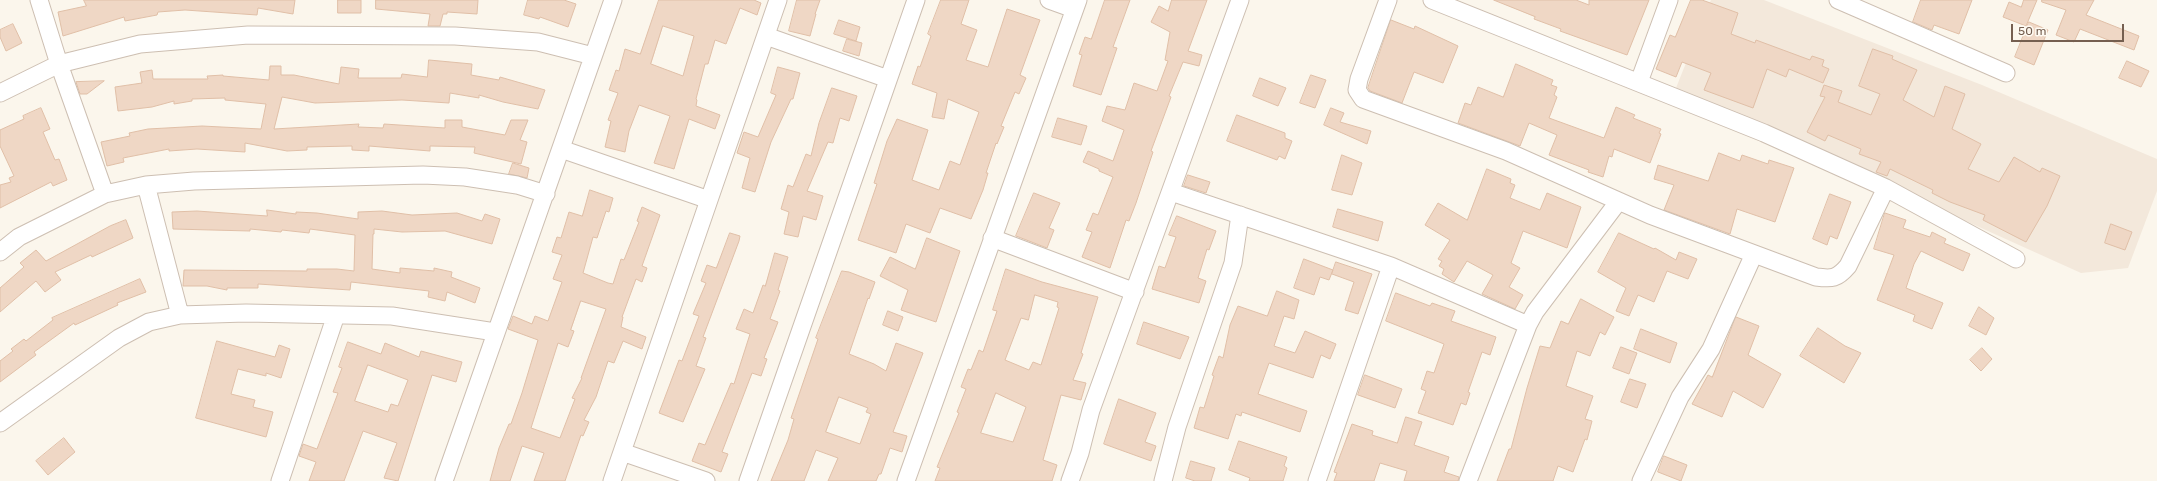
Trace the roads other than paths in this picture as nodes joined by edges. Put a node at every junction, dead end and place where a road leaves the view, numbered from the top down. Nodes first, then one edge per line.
1 (39, 0) edge
2 (613, 0) edge
3 (778, 0) edge
4 (916, 0) edge
5 (1049, 0) edge
6 (1240, 0) edge
7 (1388, 0) edge
8 (1432, 0) edge
9 (1669, 0) edge
10 (1838, 0) edge
11 (1076, 4) edge
12 (766, 36) junction
13 (593, 56) junction
14 (59, 64) junction
15 (2006, 73) dead end
16 (888, 79) junction
17 (1639, 82) junction
18 (0, 93) edge
19 (561, 149) junction
20 (146, 185) junction
21 (1886, 188) junction
22 (1171, 192) junction
23 (105, 194) junction
24 (546, 194) junction
25 (709, 200) junction
26 (1618, 202) junction
27 (1240, 215) junction
28 (992, 238) junction
29 (0, 252) edge
30 (1754, 254) junction
31 (2016, 259) dead end
32 (1391, 266) junction
33 (1135, 292) junction
34 (180, 315) junction
35 (336, 315) junction
36 (1528, 324) junction
37 (495, 332) junction
38 (0, 423) edge
39 (622, 452) junction
40 (280, 481) edge
41 (444, 481) edge
42 (612, 481) edge
43 (706, 481) edge
44 (748, 481) edge
45 (906, 481) edge
46 (1070, 481) edge
47 (1163, 481) edge
48 (1317, 481) edge
49 (1468, 481) edge
50 (1641, 481) edge

1 - 14 street
2 - 13 street
3 - 12 street
4 - 16 street
5 - 11 street
6 - 22 street
7 - 26 street
8 - 17 street
9 - 17 street
10 - 15 street
11 - 28 street
12 - 16 street
12 - 25 street
13 - 14 street
13 - 19 street
14 - 18 street
14 - 23 street
16 - 44 street
17 - 21 street
19 - 24 street
19 - 25 street
20 - 23 street
20 - 24 street
20 - 34 street
21 - 30 street
21 - 31 street
22 - 27 street
22 - 33 street
23 - 29 street
24 - 37 street
25 - 39 street
26 - 30 street
26 - 36 street
27 - 32 street
27 - 47 street
28 - 33 street
28 - 45 street
30 - 50 street
32 - 36 street
32 - 48 street
33 - 46 street
34 - 35 street
34 - 38 street
35 - 37 street
35 - 40 street
36 - 49 street
37 - 41 street
39 - 42 street
39 - 43 street

